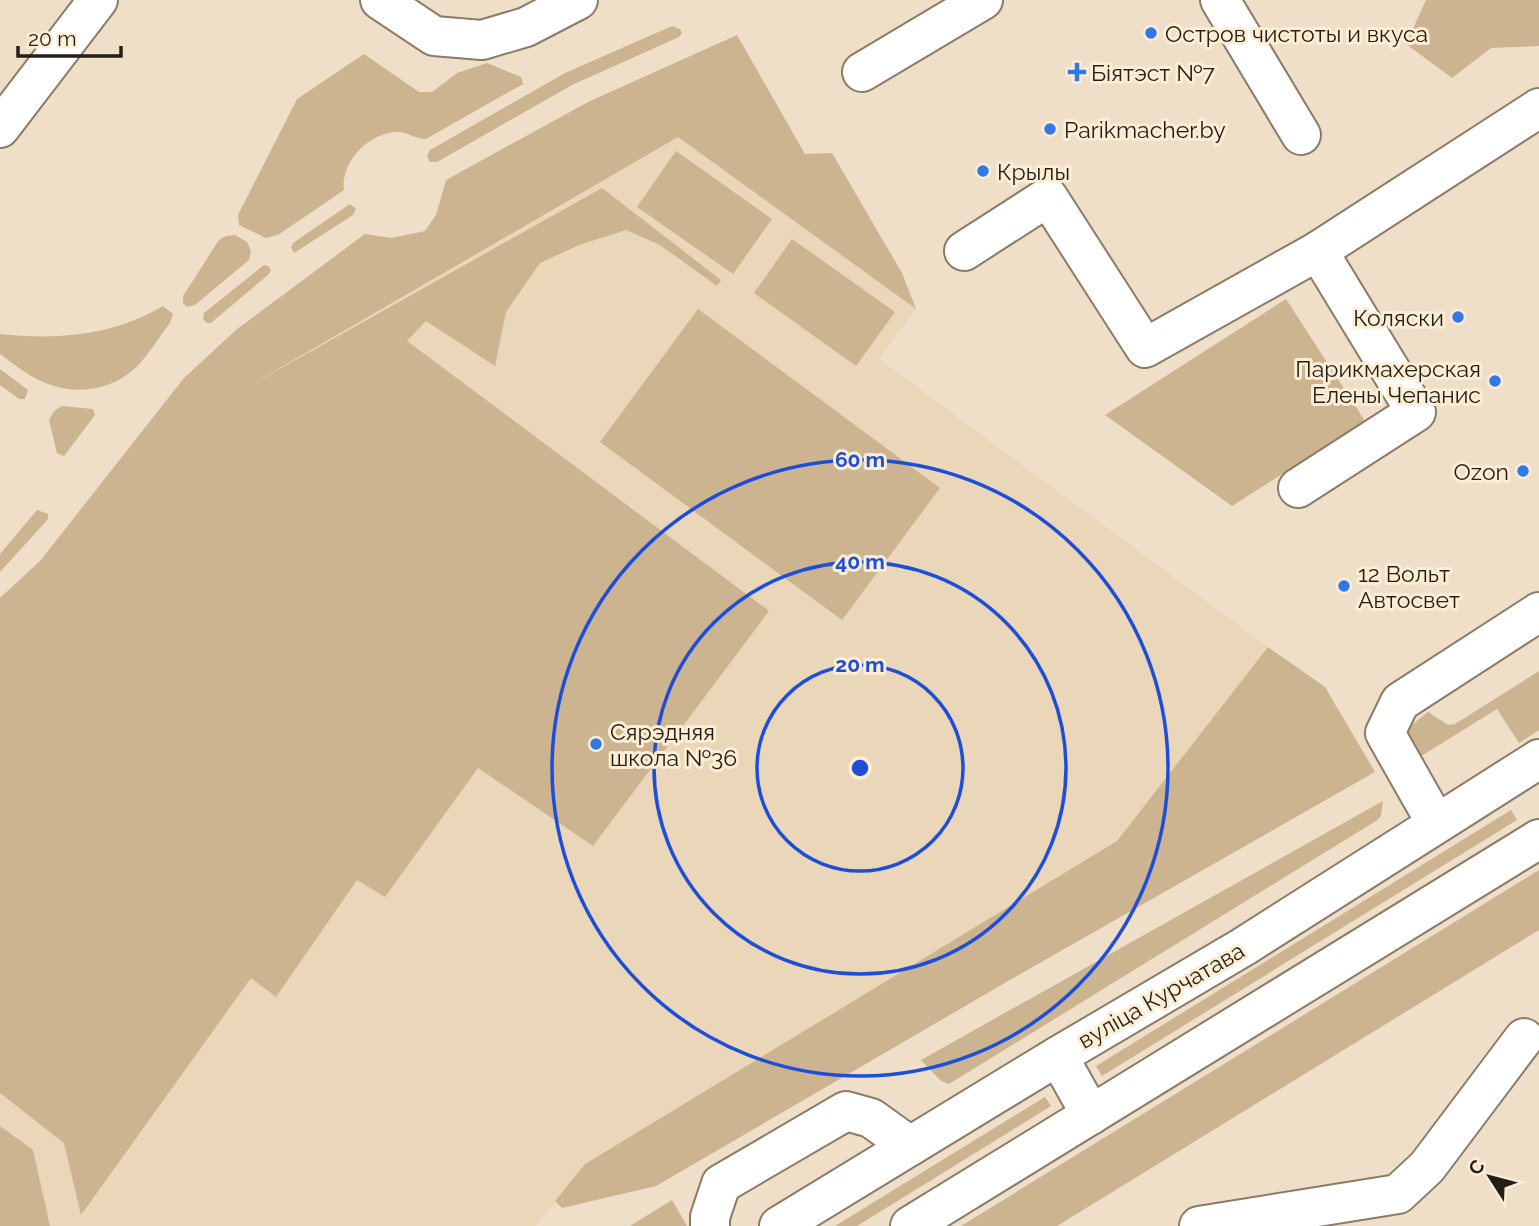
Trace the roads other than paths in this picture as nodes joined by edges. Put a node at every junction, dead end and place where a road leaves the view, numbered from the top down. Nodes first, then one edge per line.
1 (97, 0) edge
2 (380, 0) edge
3 (578, 0) edge
4 (983, 0) edge
5 (1220, 0) edge
6 (862, 72) dead end
7 (1539, 108) edge
8 (0, 128) edge
9 (1301, 135) dead end
10 (964, 251) dead end
11 (1318, 251) junction
12 (1298, 488) dead end
13 (1539, 612) edge
14 (1539, 759) edge
15 (1436, 823) junction
16 (1539, 839) edge
17 (1524, 1038) dead end
18 (1058, 1056) junction
19 (1091, 1115) junction
20 (910, 1146) junction
21 (710, 1226) edge
22 (779, 1226) edge
23 (910, 1226) edge
24 (1199, 1226) edge

1 - 8 main road
2 - 3 main road
4 - 6 main road
5 - 9 main road
7 - 11 main road
10 - 11 main road
11 - 12 main road
13 - 15 main road
14 - 15 main road, вуліца Курчатава
15 - 18 main road, вуліца Курчатава
16 - 19 main road
17 - 24 main road
18 - 19 main road
18 - 20 main road, вуліца Курчатава
19 - 23 main road
20 - 21 main road
20 - 22 main road, вуліца Курчатава

